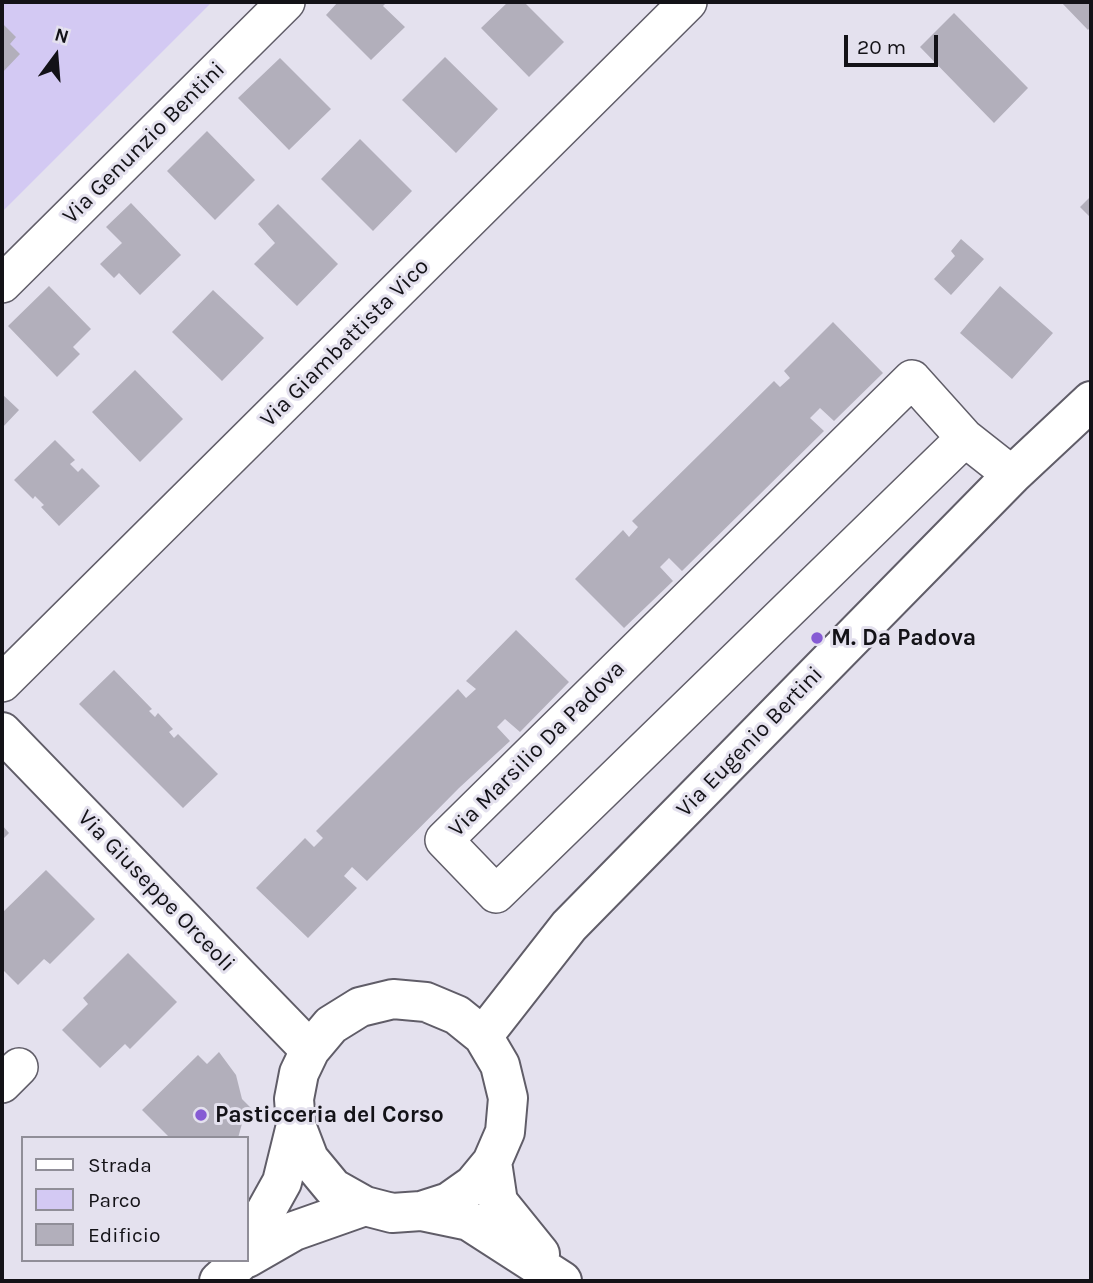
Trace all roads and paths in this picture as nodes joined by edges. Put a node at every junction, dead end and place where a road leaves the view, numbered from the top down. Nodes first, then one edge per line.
1 (286, 2) edge
2 (688, 2) edge
3 (2, 284) edge
4 (1091, 401) edge
5 (965, 438) junction
6 (1012, 475) junction
7 (2, 683) edge
8 (2, 732) edge
9 (483, 1037) junction
10 (310, 1050) junction
11 (296, 1125) junction
12 (492, 1162) junction
13 (365, 1206) junction
14 (421, 1211) junction
15 (248, 1243) edge
16 (248, 1256) edge
17 (561, 1281) edge

1 - 3 street, Via Genunzio Bentini
2 - 7 street, Via Giambattista Vico
4 - 6 street, Via Eugenio Bertini
5 - 5 street, Via Marsilio Da Padova
5 - 6 street, Via Marsilio Da Padova
6 - 9 street, Via Eugenio Bertini
8 - 10 street, Via Giuseppe Orceoli
9 - 10 street
9 - 12 street
10 - 11 street
11 - 13 street
11 - 15 street
12 - 14 street
12 - 17 street
13 - 14 street
13 - 16 street
14 - 17 street

